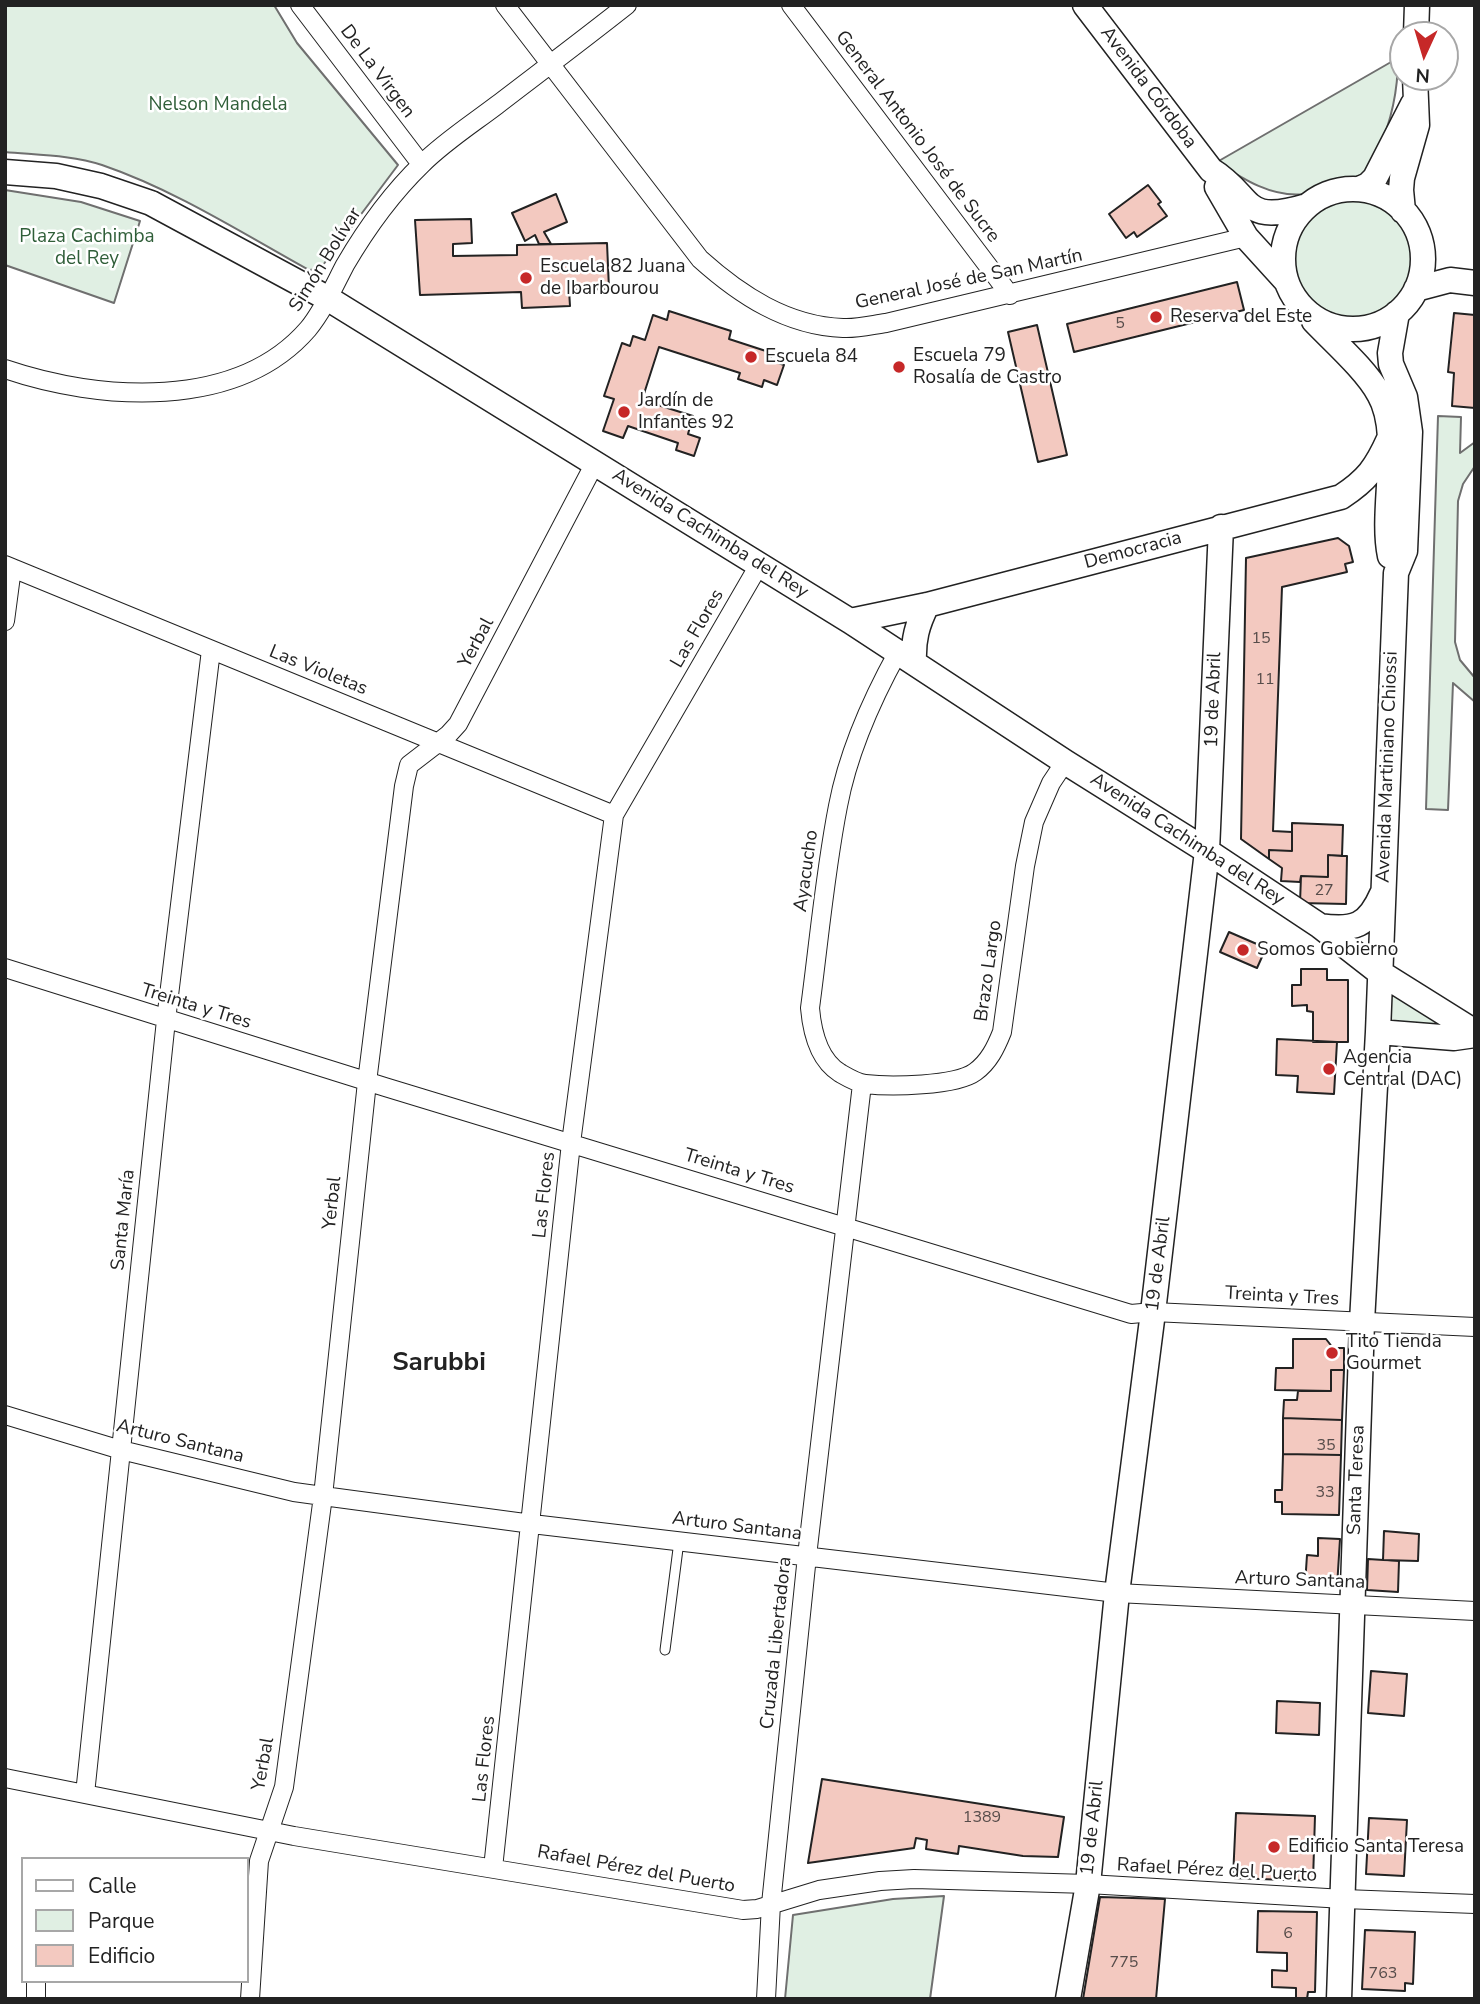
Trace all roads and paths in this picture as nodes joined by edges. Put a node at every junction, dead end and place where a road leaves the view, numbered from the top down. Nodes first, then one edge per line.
1 (300, 5) edge
2 (505, 5) edge
3 (627, 5) edge
4 (791, 5) edge
5 (1085, 5) edge
6 (549, 65) junction
7 (1414, 91) edge
8 (1415, 91) edge
9 (421, 164) junction
10 (1211, 170) junction
11 (5, 172) edge
12 (1359, 189) junction
13 (1307, 206) junction
14 (1404, 211) junction
15 (1245, 237) junction
16 (1423, 255) junction
17 (1475, 269) edge
18 (1286, 281) junction
19 (1475, 283) edge
20 (1416, 289) junction
21 (1010, 295) junction
22 (327, 298) junction
23 (1300, 306) junction
24 (1398, 313) junction
25 (5, 369) edge
26 (1389, 439) junction
27 (595, 463) junction
28 (1221, 527) junction
29 (760, 565) junction
30 (8, 567) edge
31 (1396, 573) junction
32 (927, 605) junction
33 (5, 621) edge
34 (850, 621) junction
35 (211, 650) junction
36 (906, 657) junction
37 (437, 743) junction
38 (1065, 762) junction
39 (614, 815) junction
40 (1207, 851) junction
41 (1382, 894) junction
42 (1320, 926) junction
43 (1379, 966) junction
44 (5, 968) edge
45 (166, 1020) junction
46 (1475, 1022) edge
47 (1378, 1032) junction
48 (1475, 1034) edge
49 (367, 1082) junction
50 (862, 1084) junction
51 (571, 1143) junction
52 (846, 1227) junction
53 (1153, 1312) junction
54 (1362, 1322) junction
55 (1475, 1327) edge
56 (5, 1415) edge
57 (121, 1450) junction
58 (323, 1496) junction
59 (532, 1524) junction
60 (679, 1541) junction
61 (807, 1556) junction
62 (1117, 1593) junction
63 (1353, 1604) junction
64 (1475, 1611) edge
65 (665, 1650) dead end
66 (5, 1778) edge
67 (85, 1794) junction
68 (270, 1831) junction
69 (494, 1868) junction
70 (1088, 1884) junction
71 (1343, 1899) junction
72 (771, 1904) junction
73 (1475, 1904) edge
74 (250, 1999) edge
75 (766, 1999) edge
76 (1068, 1999) edge
77 (1339, 1999) edge

1 - 9 street, De La Virgen
2 - 6 street, General José de San Martín
3 - 6 street, Simón Bolívar
4 - 21 street, General Antonio José de Sucre
5 - 10 street, Avenida Córdoba
6 - 9 street, Simón Bolívar
6 - 21 street, General José de San Martín
7 - 12 street
8 - 14 street
9 - 22 street, Simón Bolívar
10 - 13 street, Avenida Córdoba
10 - 15 street, Avenida Córdoba
11 - 22 street, Avenida Cachimba del Rey
12 - 13 street
12 - 14 street
13 - 18 street
14 - 16 street
15 - 18 street, Avenida Córdoba
15 - 21 street, General José de San Martín
16 - 17 street
16 - 20 street
18 - 23 street
19 - 20 street
20 - 24 street
22 - 25 street, Simón Bolívar
22 - 27 street, Avenida Cachimba del Rey
23 - 24 street
23 - 26 street, Avenida Martiniano Chiossi
24 - 31 street, Avenida Martiniano Chiossi
26 - 28 street, Democracia
26 - 31 street, Avenida Martiniano Chiossi
27 - 29 street, Avenida Cachimba del Rey
27 - 37 street, Yerbal
28 - 32 street, Democracia
28 - 40 street, 19 de Abril
29 - 34 street, Avenida Cachimba del Rey
29 - 39 street, Las Flores
30 - 33 street
30 - 35 street, Las Violetas
31 - 41 street, Avenida Martiniano Chiossi
32 - 34 street, Democracia
32 - 36 street
34 - 36 street, Avenida Cachimba del Rey
35 - 37 street, Las Violetas
35 - 45 street, Santa María
36 - 38 street, Avenida Cachimba del Rey
36 - 50 street, Ayacucho
37 - 39 street, Las Violetas
37 - 49 street, Yerbal
38 - 40 street, Avenida Cachimba del Rey
38 - 50 street, Brazo Largo
39 - 51 street, Las Flores
40 - 42 street, Avenida Cachimba del Rey
40 - 53 street, 19 de Abril
41 - 42 street
41 - 43 street, Avenida Martiniano Chiossi
42 - 43 street, Avenida Cachimba del Rey
43 - 46 street
43 - 47 street, Santa Teresa
43 - 48 street
44 - 45 street, Treinta y Tres
45 - 49 street, Treinta y Tres
45 - 57 street, Santa María
47 - 48 street
47 - 54 street, Santa Teresa
49 - 51 street, Treinta y Tres
49 - 58 street, Yerbal
50 - 52 street, Cruzada Libertadora
51 - 52 street, Treinta y Tres
51 - 59 street, Las Flores
52 - 53 street, Treinta y Tres
52 - 61 street, Cruzada Libertadora
53 - 54 street, Treinta y Tres
53 - 62 street, 19 de Abril
54 - 55 street, Treinta y Tres
54 - 63 street, Santa Teresa
56 - 57 street, Arturo Santana
57 - 58 street, Arturo Santana
57 - 67 street, Santa María
58 - 59 street, Arturo Santana
58 - 68 street, Yerbal
59 - 60 street, Arturo Santana
59 - 69 street, Las Flores
60 - 61 street, Arturo Santana
60 - 65 lane
61 - 62 street, Arturo Santana
61 - 72 street, Cruzada Libertadora
62 - 63 street, Arturo Santana
62 - 70 street, 19 de Abril
63 - 64 street, Arturo Santana
63 - 71 street, Santa Teresa
66 - 67 street, Rafael Pérez del Puerto
67 - 68 street, Rafael Pérez del Puerto
68 - 69 street, Rafael Pérez del Puerto
68 - 74 street, Yerbal
69 - 72 street, Rafael Pérez del Puerto
70 - 71 street, Rafael Pérez del Puerto
70 - 72 street, Rafael Pérez del Puerto
70 - 76 street, 19 de Abril
71 - 73 street, Rafael Pérez del Puerto
71 - 77 street, Santa Teresa
72 - 75 street, Cruzada Libertadora

